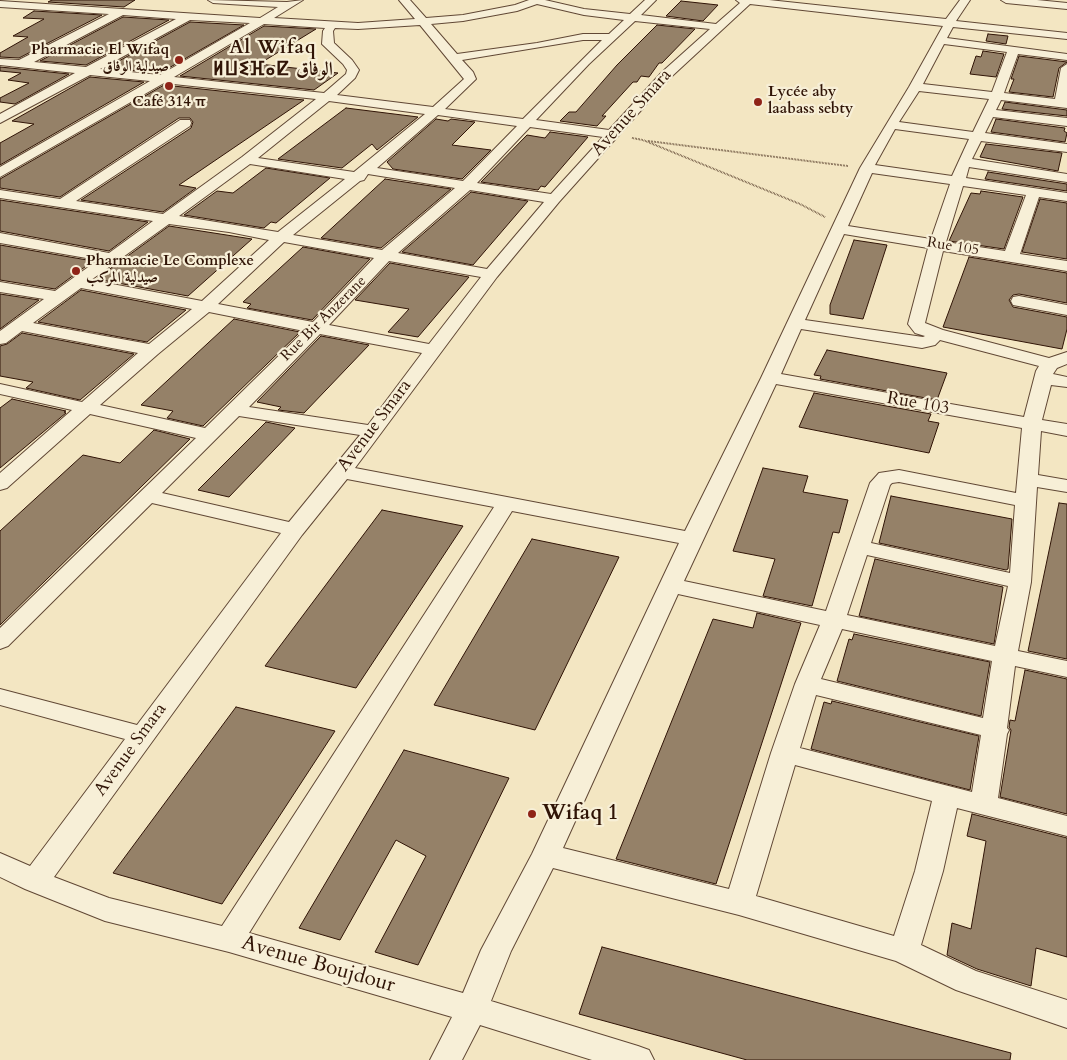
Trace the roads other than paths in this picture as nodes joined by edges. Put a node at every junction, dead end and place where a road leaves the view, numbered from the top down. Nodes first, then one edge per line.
1 (43, 0) edge
2 (146, 0) edge
3 (213, 0) edge
4 (404, 0) edge
5 (538, 0) edge
6 (650, 0) edge
7 (745, 0) edge
8 (797, 0) edge
9 (965, 0) edge
10 (1006, 0) edge
11 (294, 2) edge
12 (495, 2) dead end
13 (0, 4) edge
14 (31, 6) junction
15 (1067, 6) edge
16 (517, 8) junction
17 (122, 12) junction
18 (189, 16) junction
19 (631, 18) junction
20 (951, 19) junction
21 (262, 22) junction
22 (422, 23) junction
23 (332, 25) junction
24 (1067, 26) edge
25 (717, 27) junction
26 (1067, 36) edge
27 (611, 37) junction
28 (940, 40) junction
29 (1014, 50) junction
30 (1067, 57) edge
31 (452, 58) junction
32 (0, 62) edge
33 (21, 64) junction
34 (1067, 68) edge
35 (89, 71) junction
36 (0, 74) edge
37 (163, 78) junction
38 (915, 87) junction
39 (327, 96) junction
40 (998, 96) junction
41 (1064, 104) edge
42 (437, 111) junction
43 (990, 113) junction
44 (2, 117) edge
45 (528, 122) junction
46 (1067, 122) edge
47 (185, 123) dead end
48 (891, 124) junction
49 (610, 134) junction
50 (977, 136) junction
51 (1067, 148) edge
52 (247, 160) junction
53 (964, 162) junction
54 (867, 168) junction
55 (0, 173) edge
56 (362, 173) junction
57 (1067, 178) edge
58 (958, 180) junction
59 (466, 186) junction
60 (1034, 192) junction
61 (0, 194) edge
62 (1067, 197) edge
63 (554, 199) junction
64 (62, 204) junction
65 (165, 218) junction
66 (839, 229) junction
67 (281, 237) junction
68 (0, 238) edge
69 (937, 245) junction
70 (385, 256) junction
71 (1011, 256) junction
72 (112, 258) junction
73 (1067, 266) edge
74 (491, 274) junction
75 (78, 283) junction
76 (0, 287) edge
77 (59, 297) junction
78 (1019, 303) dead end
79 (204, 308) junction
80 (1067, 310) edge
81 (794, 323) junction
82 (316, 328) junction
83 (7, 333) edge
84 (937, 334) junction
85 (152, 350) junction
86 (434, 350) junction
87 (1054, 366) edge
88 (770, 378) junction
89 (1067, 382) edge
90 (0, 389) edge
91 (88, 408) junction
92 (235, 410) junction
93 (1032, 423) junction
94 (1067, 430) edge
95 (371, 431) junction
96 (209, 435) junction
97 (342, 472) junction
98 (3, 478) edge
99 (1027, 479) junction
100 (1067, 486) edge
101 (147, 496) junction
102 (1026, 501) junction
103 (507, 503) junction
104 (294, 530) junction
105 (692, 539) junction
106 (859, 547) junction
107 (1020, 582) junction
108 (672, 586) junction
109 (834, 620) junction
110 (0, 641) edge
111 (1005, 655) junction
112 (1067, 669) edge
113 (806, 684) junction
114 (0, 697) edge
115 (996, 730) junction
116 (142, 735) junction
117 (784, 753) junction
118 (947, 794) junction
119 (984, 803) junction
120 (1067, 826) edge
121 (546, 855) junction
122 (0, 864) edge
123 (35, 881) junction
124 (739, 903) junction
125 (229, 940) junction
126 (904, 951) junction
127 (472, 1009) junction
128 (1067, 1014) edge
129 (446, 1060) edge
130 (638, 1060) edge

1 - 14 street
2 - 17 street
3 - 11 street
4 - 22 street
5 - 16 street
5 - 19 street
6 - 19 street, Rue Bir Anzerane
7 - 20 street
7 - 25 street, Avenue Smara
8 - 20 street
9 - 20 street
10 - 15 street
11 - 21 street
12 - 16 street
13 - 14 street
14 - 17 street
16 - 22 street
17 - 18 street
17 - 33 street
18 - 21 street
18 - 35 street
19 - 25 street
19 - 27 street, Rue Bir Anzerane
20 - 24 street
20 - 26 street
20 - 28 street
21 - 23 street
21 - 37 street
22 - 23 street
22 - 31 street
23 - 39 street
25 - 49 street, Avenue Smara
27 - 31 street
27 - 45 street, Rue Bir Anzerane
28 - 29 street
28 - 38 street
29 - 30 street
29 - 40 street
31 - 42 street
32 - 33 street
33 - 35 street
33 - 36 street
34 - 41 street
35 - 37 street
35 - 44 street
37 - 39 street
37 - 55 street
38 - 40 street
38 - 48 street
39 - 42 street
39 - 52 street
40 - 41 street
40 - 43 street
42 - 45 street
42 - 56 street
43 - 46 street
43 - 50 street
45 - 49 street
45 - 59 street, Rue Bir Anzerane
47 - 64 street
48 - 50 street
48 - 54 street
49 - 63 street, Avenue Smara
50 - 51 street
50 - 53 street
52 - 56 street
52 - 65 street
53 - 57 street
53 - 58 street
54 - 58 street
54 - 66 street
56 - 59 street
56 - 67 street
58 - 60 street
58 - 69 street
59 - 63 street
59 - 70 street, Rue Bir Anzerane
60 - 62 street
60 - 71 street
61 - 64 street
63 - 74 street, Avenue Smara
64 - 65 street
65 - 67 street
65 - 72 street
66 - 69 street, Rue 105
66 - 81 street
67 - 70 street
67 - 79 street
68 - 72 street
69 - 71 street, Rue 105
69 - 84 street
70 - 74 street
70 - 82 street, Rue Bir Anzerane
71 - 73 street, Rue 105
72 - 75 street
74 - 86 street, Avenue Smara
75 - 77 street
75 - 79 street
76 - 77 street
77 - 83 street
78 - 80 street
79 - 82 street
79 - 85 street
81 - 84 street
81 - 88 street
82 - 86 street
82 - 92 street, Rue Bir Anzerane
83 - 85 street
84 - 87 street
85 - 91 street
86 - 95 street, Avenue Smara
87 - 89 street
87 - 93 street
88 - 93 street, Rue 103
88 - 105 street
90 - 91 street
91 - 96 street
91 - 98 street
92 - 95 street
92 - 96 street, Rue Bir Anzerane
93 - 94 street, Rue 103
93 - 99 street
95 - 97 street, Avenue Smara
96 - 101 street, Rue Bir Anzerane
97 - 103 street
97 - 104 street, Avenue Smara
99 - 100 street
99 - 102 street
101 - 104 street
101 - 110 street, Rue Bir Anzerane
102 - 106 street
102 - 107 street
103 - 105 street
103 - 125 street
104 - 116 street, Avenue Smara
105 - 108 street
106 - 107 street
106 - 109 street
107 - 111 street
108 - 109 street
108 - 121 street
109 - 111 street
109 - 113 street
111 - 112 street
111 - 115 street
113 - 115 street
113 - 117 street
114 - 116 street
115 - 119 street
116 - 123 street, Avenue Smara
117 - 118 street
117 - 124 street
118 - 119 street
118 - 126 street
119 - 120 street
121 - 124 street
121 - 127 street
122 - 123 street, Avenue Boujdour
123 - 125 street, Avenue Boujdour
124 - 126 street
125 - 127 street, Avenue Boujdour
126 - 128 street
127 - 129 street
127 - 130 street, Avenue Boujdour

